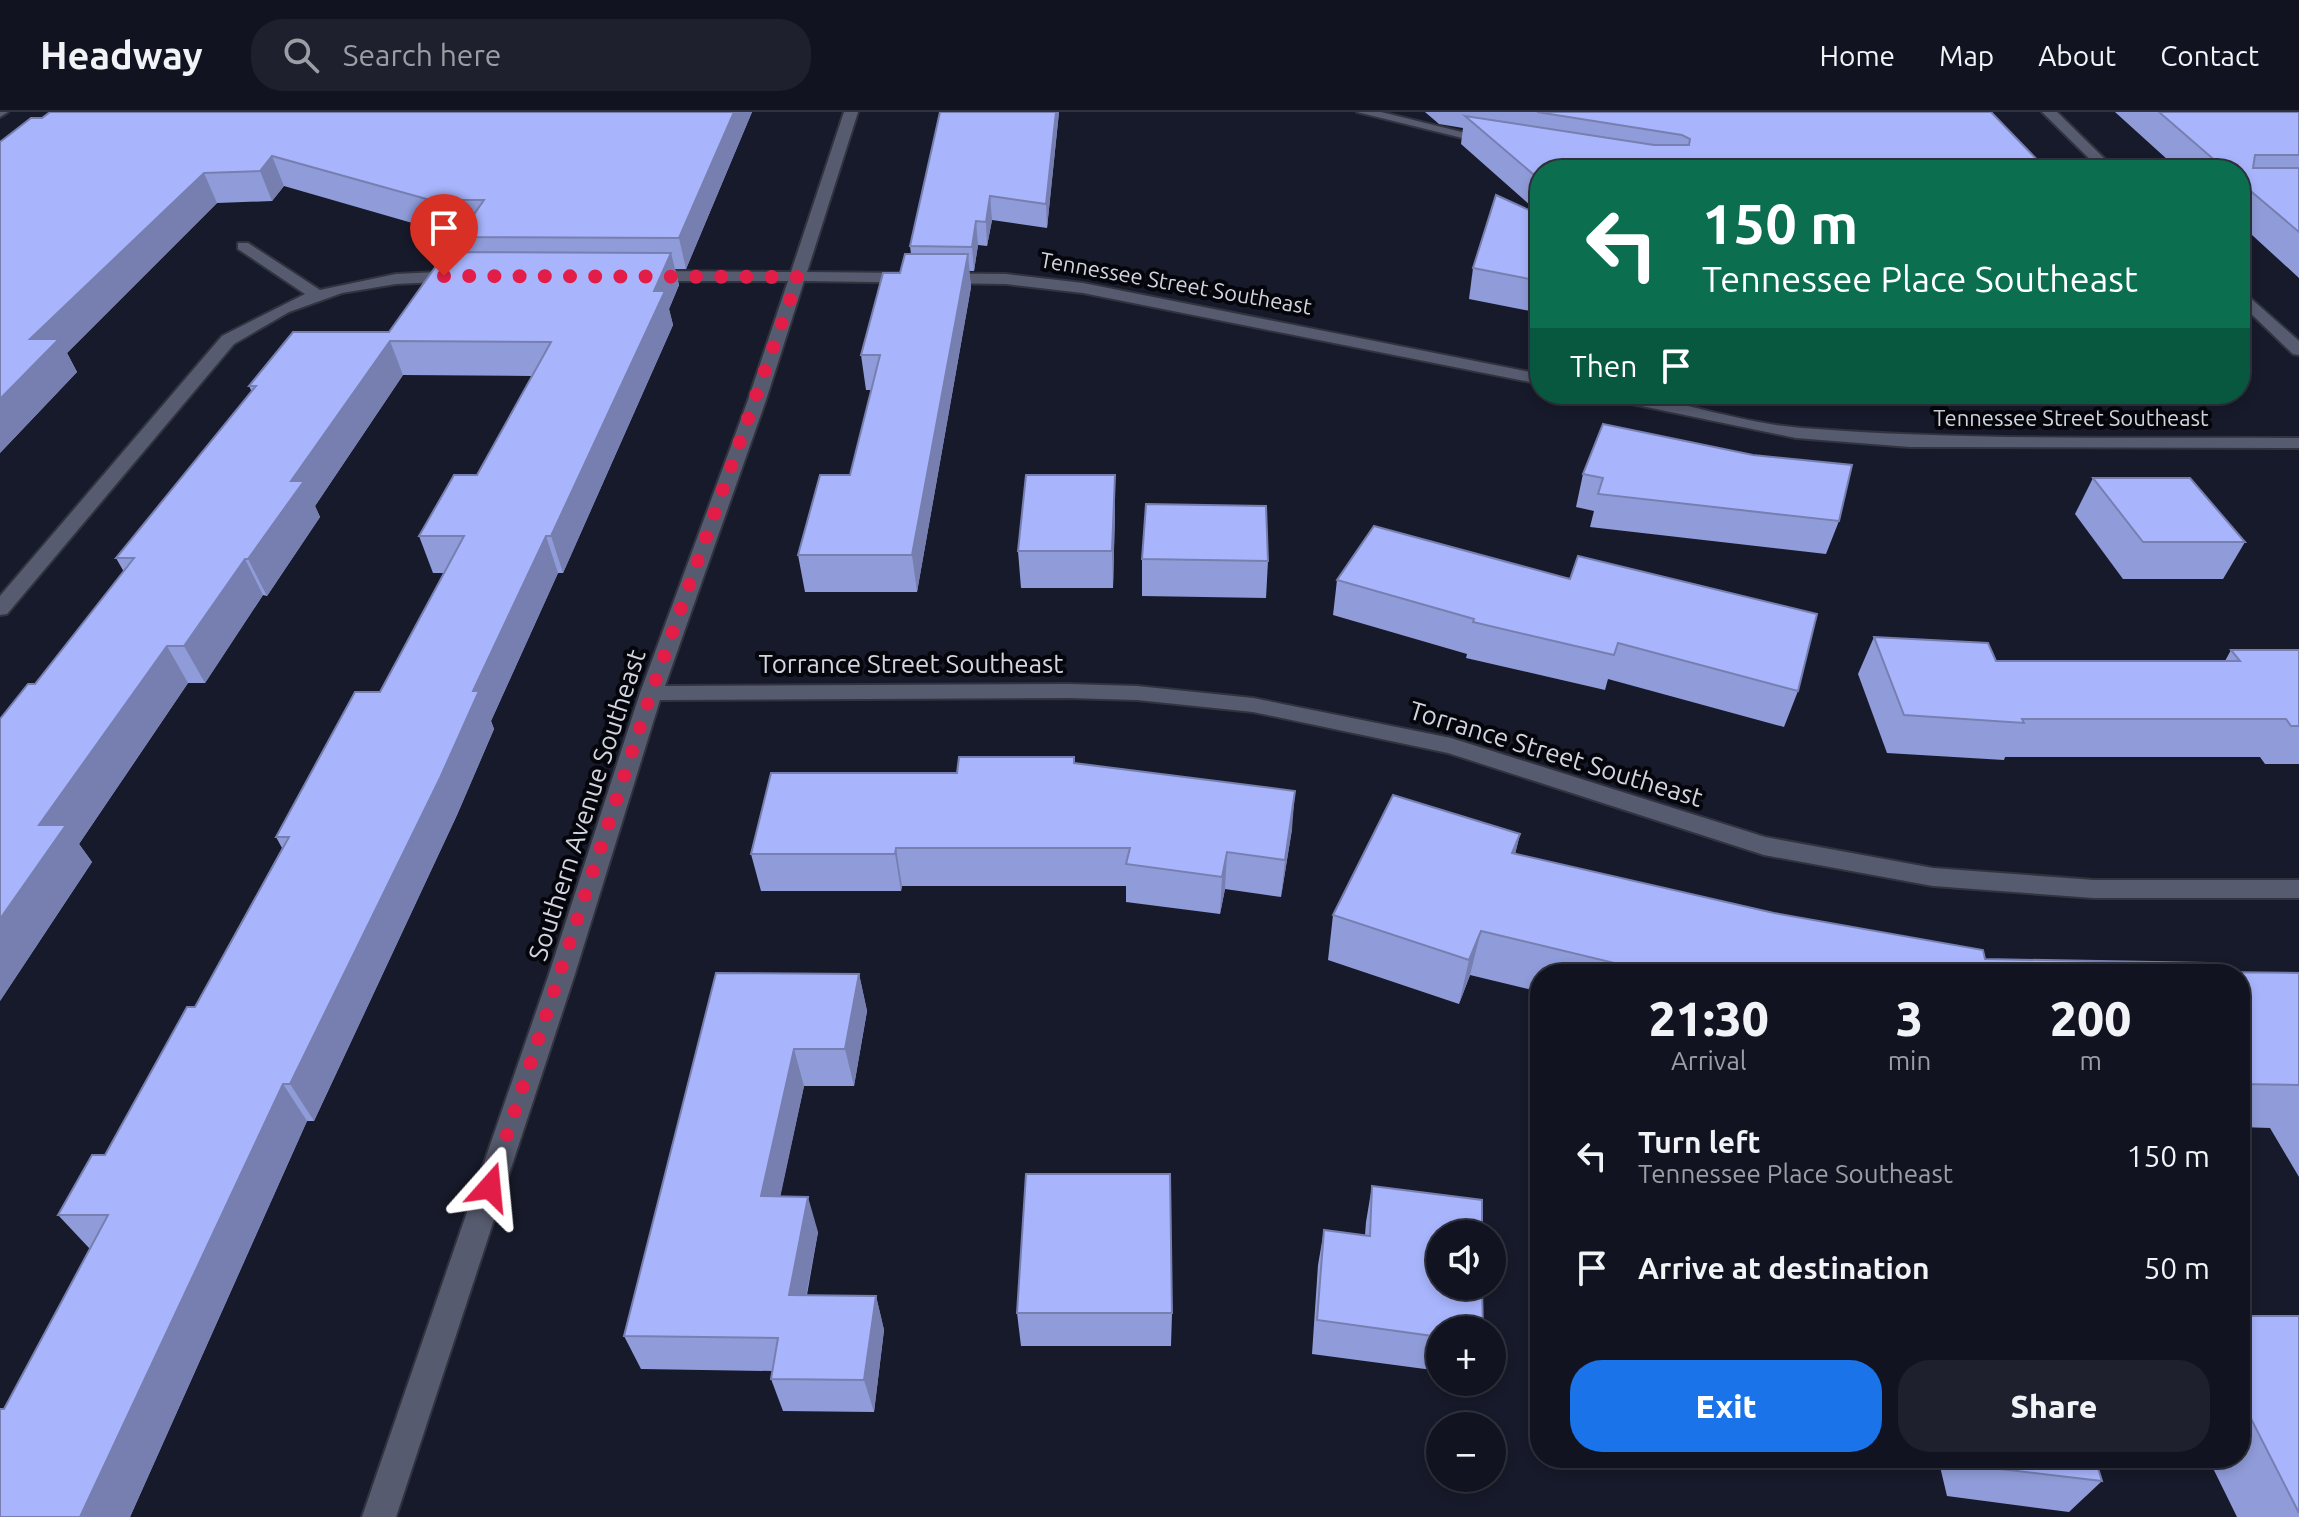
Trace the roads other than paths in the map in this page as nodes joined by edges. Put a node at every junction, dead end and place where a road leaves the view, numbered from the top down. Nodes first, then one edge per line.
1 (851, 112) edge
2 (1364, 112) edge
3 (2049, 112) edge
4 (1506, 144) edge
5 (2099, 160) edge
6 (243, 246) dead end
7 (475, 276) edge
8 (631, 276) edge
9 (798, 277) junction
10 (315, 294) junction
11 (2250, 303) edge
12 (2299, 350) edge
13 (1530, 377) edge
14 (1656, 404) edge
15 (2299, 443) edge
16 (0, 609) edge
17 (651, 693) junction
18 (2299, 889) edge
19 (379, 1517) edge

1 - 9 street, Southern Avenue Southeast
2 - 4 street
3 - 5 street
6 - 10 street
7 - 10 street
8 - 9 street, Tennessee Street Southeast
9 - 13 street, Tennessee Street Southeast
9 - 17 street, Southern Avenue Southeast
10 - 16 street
11 - 12 street
14 - 15 street, Tennessee Street Southeast
17 - 18 street, Torrance Street Southeast
17 - 19 street, Southern Avenue Southeast

